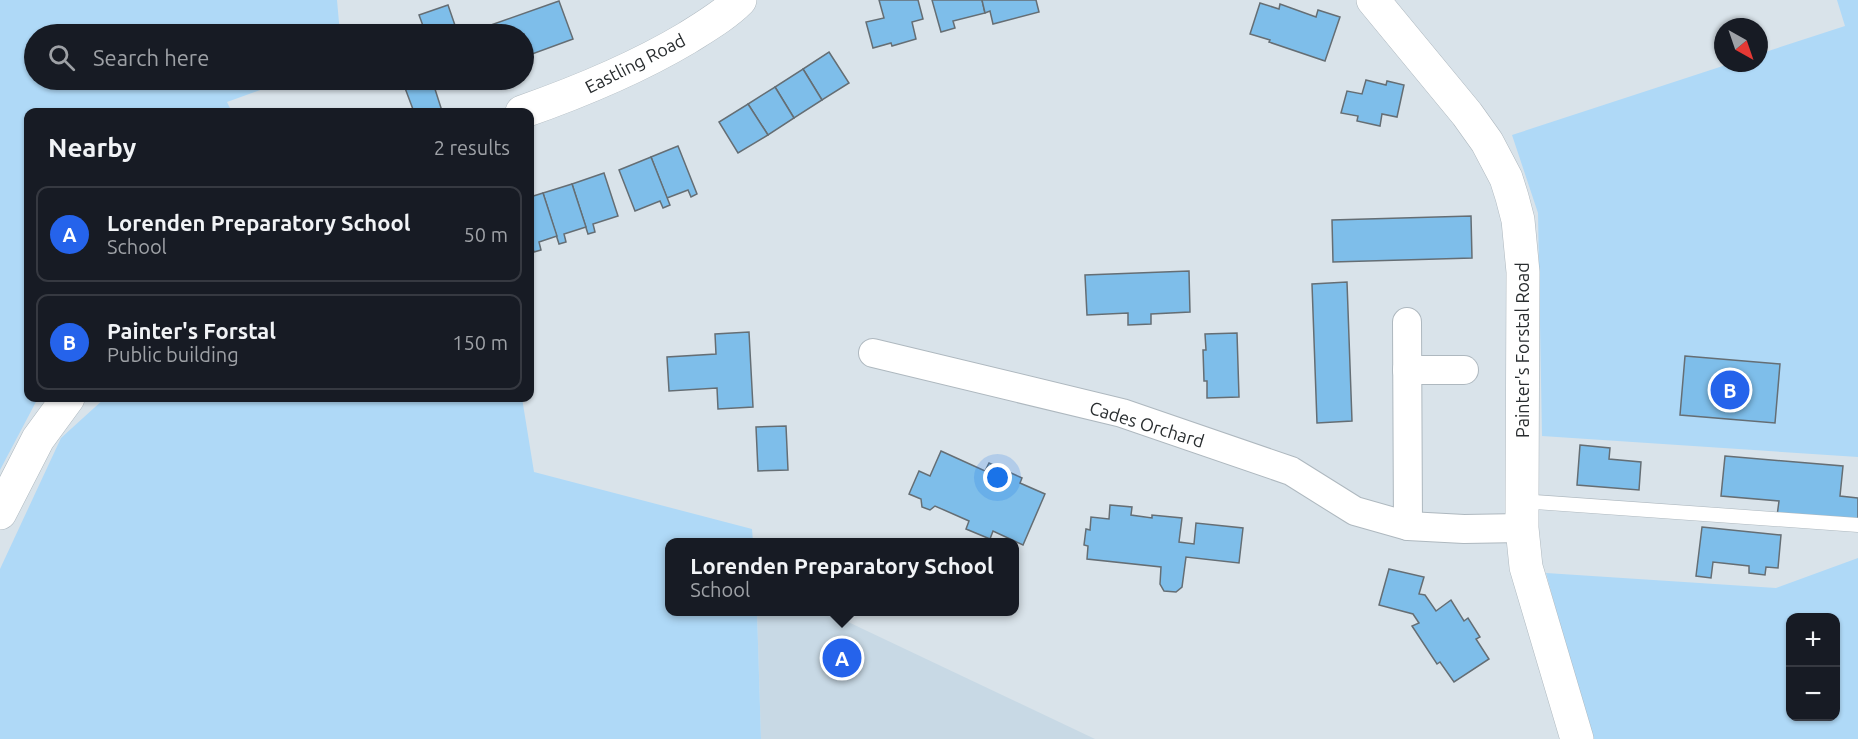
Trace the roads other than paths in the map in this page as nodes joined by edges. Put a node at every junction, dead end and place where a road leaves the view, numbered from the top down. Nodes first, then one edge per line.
1 (740, 0) edge
2 (1373, 0) edge
3 (532, 108) edge
4 (1407, 322) dead end
5 (873, 353) dead end
6 (1407, 370) junction
7 (1464, 370) dead end
8 (65, 402) edge
9 (0, 513) edge
10 (1522, 514) junction
11 (1858, 525) edge
12 (1408, 526) junction
13 (1577, 739) edge

1 - 3 street, Eastling Road
2 - 10 street, Painter's Forstal Road
4 - 6 street
5 - 12 street, Cades Orchard
6 - 7 street
6 - 12 street
8 - 9 street
10 - 11 lane
10 - 12 street, Cades Orchard
10 - 13 street, Painter's Forstal Road

